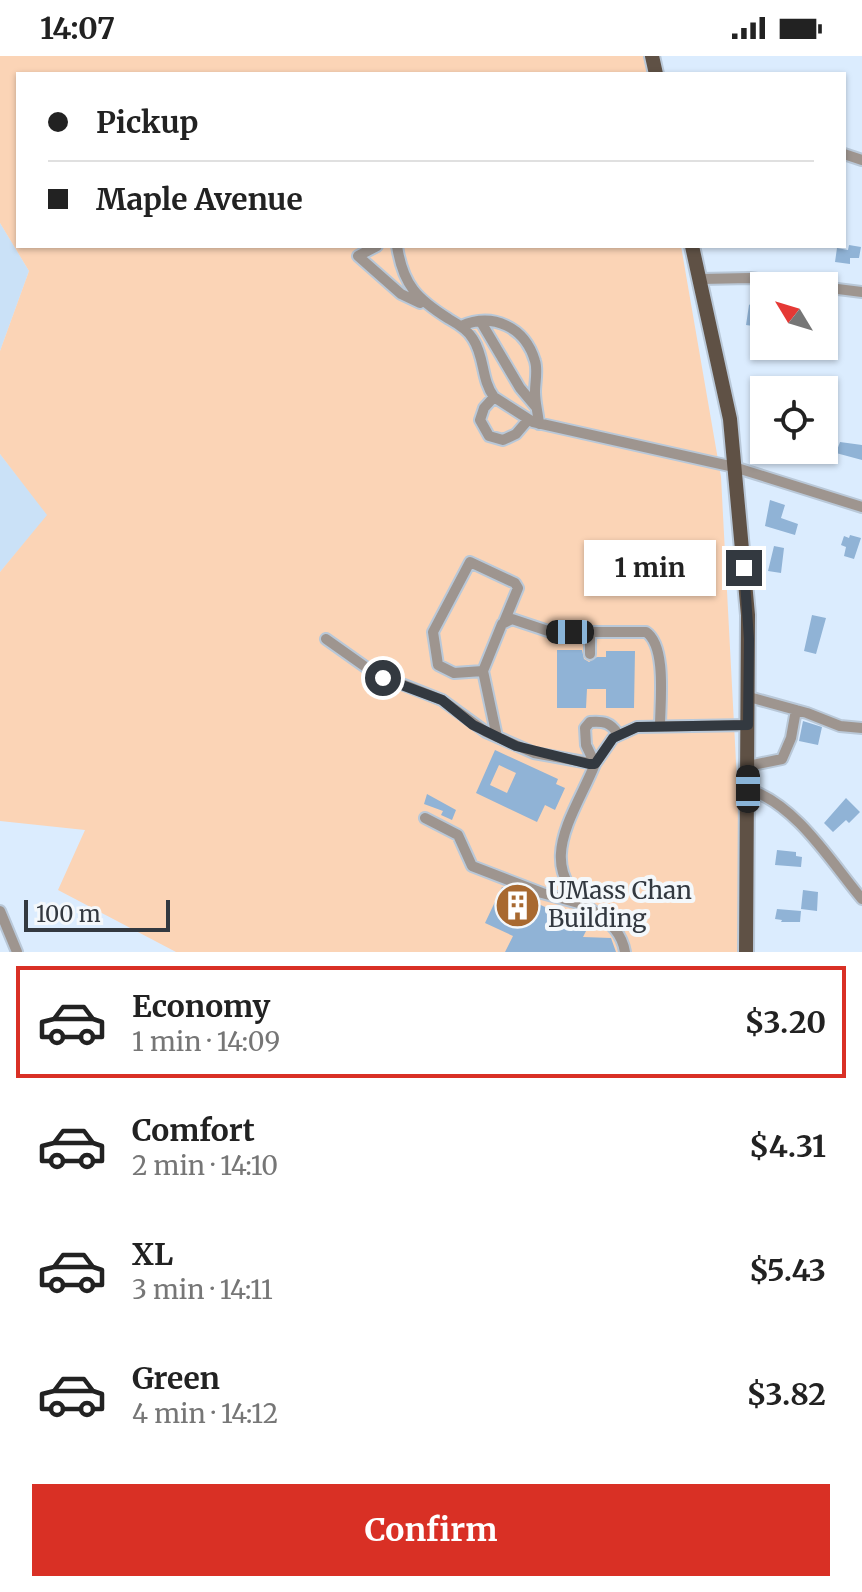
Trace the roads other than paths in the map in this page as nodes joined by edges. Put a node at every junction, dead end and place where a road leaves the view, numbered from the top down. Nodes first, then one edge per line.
1 (373, 248) edge
2 (398, 248) edge
3 (693, 248) edge
4 (701, 279) junction
5 (862, 292) edge
6 (427, 306) junction
7 (481, 322) junction
8 (461, 326) junction
9 (494, 397) junction
10 (537, 408) junction
11 (528, 420) junction
12 (539, 424) junction
13 (734, 467) junction
14 (862, 507) edge
15 (504, 622) junction
16 (590, 632) junction
17 (326, 639) dead end
18 (590, 654) dead end
19 (483, 671) junction
20 (749, 697) junction
21 (796, 710) junction
22 (748, 725) junction
23 (660, 726) junction
24 (862, 728) edge
25 (618, 734) junction
26 (497, 737) junction
27 (595, 764) junction
28 (748, 766) junction
29 (748, 789) junction
30 (425, 818) dead end
31 (862, 899) edge
32 (584, 904) junction
33 (0, 911) edge
34 (17, 952) edge
35 (625, 952) edge
36 (746, 952) edge

1 - 6 street
2 - 6 street
3 - 4 main road
4 - 5 street
4 - 13 main road
6 - 8 street
7 - 8 street
7 - 10 street
7 - 10 street
8 - 9 street
9 - 11 street
9 - 11 street
10 - 12 street
11 - 12 street
12 - 13 street
13 - 14 street
13 - 20 main road
15 - 16 street
15 - 19 street
15 - 19 street
16 - 18 street
16 - 23 street
17 - 26 street
19 - 26 street
20 - 21 street
20 - 22 main road
21 - 24 street
21 - 28 street
22 - 23 street
22 - 28 main road
23 - 25 street
25 - 27 street
25 - 27 street
26 - 27 street
27 - 32 street
28 - 29 main road
29 - 31 street
29 - 36 main road
30 - 32 street
32 - 35 street
33 - 34 street

